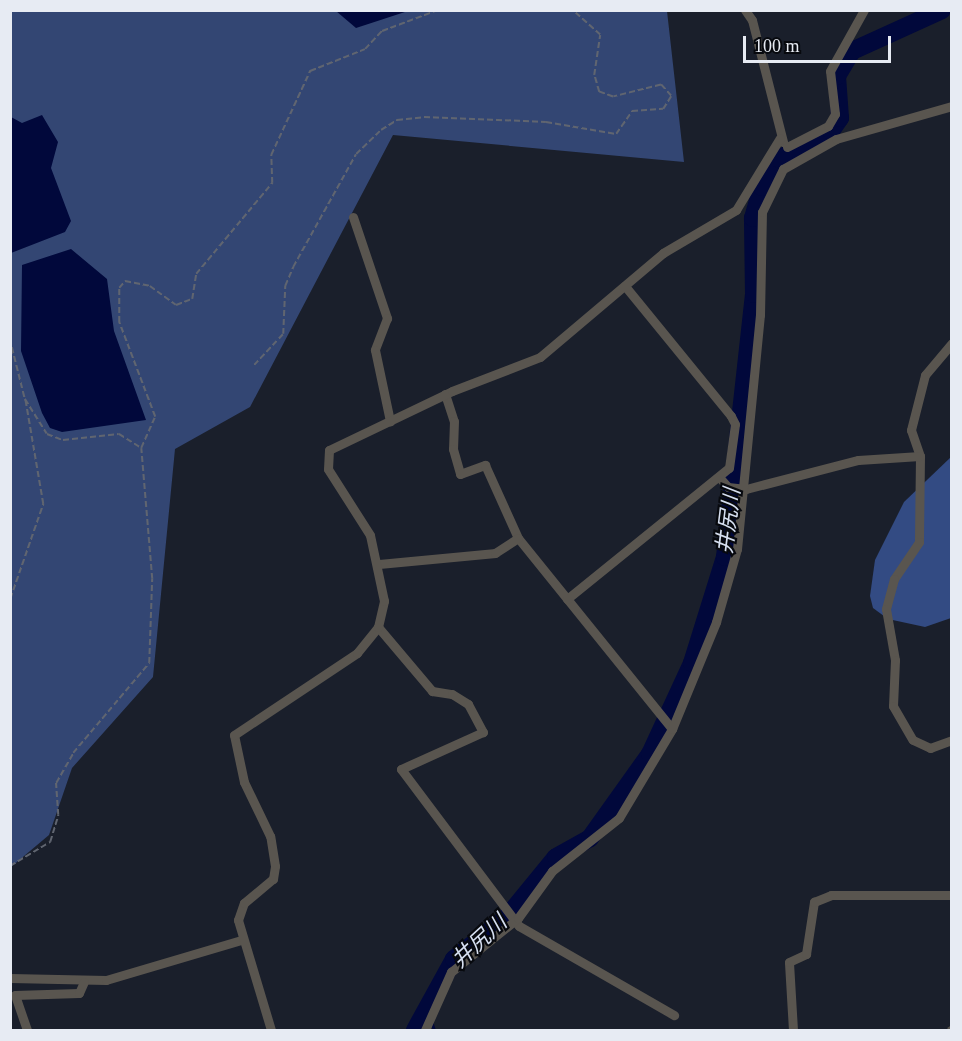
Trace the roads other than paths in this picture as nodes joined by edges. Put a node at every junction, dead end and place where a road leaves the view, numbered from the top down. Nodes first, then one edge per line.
1 (745, 10) edge
2 (864, 10) edge
3 (951, 106) edge
4 (780, 138) junction
5 (789, 153) junction
6 (353, 218) dead end
7 (625, 286) junction
8 (951, 343) edge
9 (445, 394) junction
10 (390, 421) junction
11 (920, 456) junction
12 (719, 477) junction
13 (746, 489) junction
14 (518, 538) junction
15 (379, 564) junction
16 (567, 599) junction
17 (378, 627) junction
18 (672, 729) junction
19 (951, 740) edge
20 (951, 895) edge
21 (518, 918) junction
22 (241, 940) junction
23 (10, 978) edge
24 (84, 982) junction
25 (674, 1015) dead end
26 (27, 1030) edge
27 (271, 1030) edge
28 (426, 1030) edge
29 (793, 1030) edge

1 - 4 street
2 - 5 street
3 - 5 street
4 - 5 street
4 - 7 street
5 - 13 street
6 - 10 street
7 - 9 street
7 - 12 street
8 - 11 street
9 - 10 street
9 - 14 street
10 - 15 street
11 - 13 street
11 - 19 street
12 - 13 street
12 - 16 street
13 - 18 street
14 - 15 street
14 - 16 street
15 - 17 street
16 - 18 street
17 - 21 street
17 - 22 street
18 - 21 street
20 - 29 street
21 - 25 street
21 - 28 street
22 - 24 street
22 - 27 street
23 - 24 street
24 - 26 street

